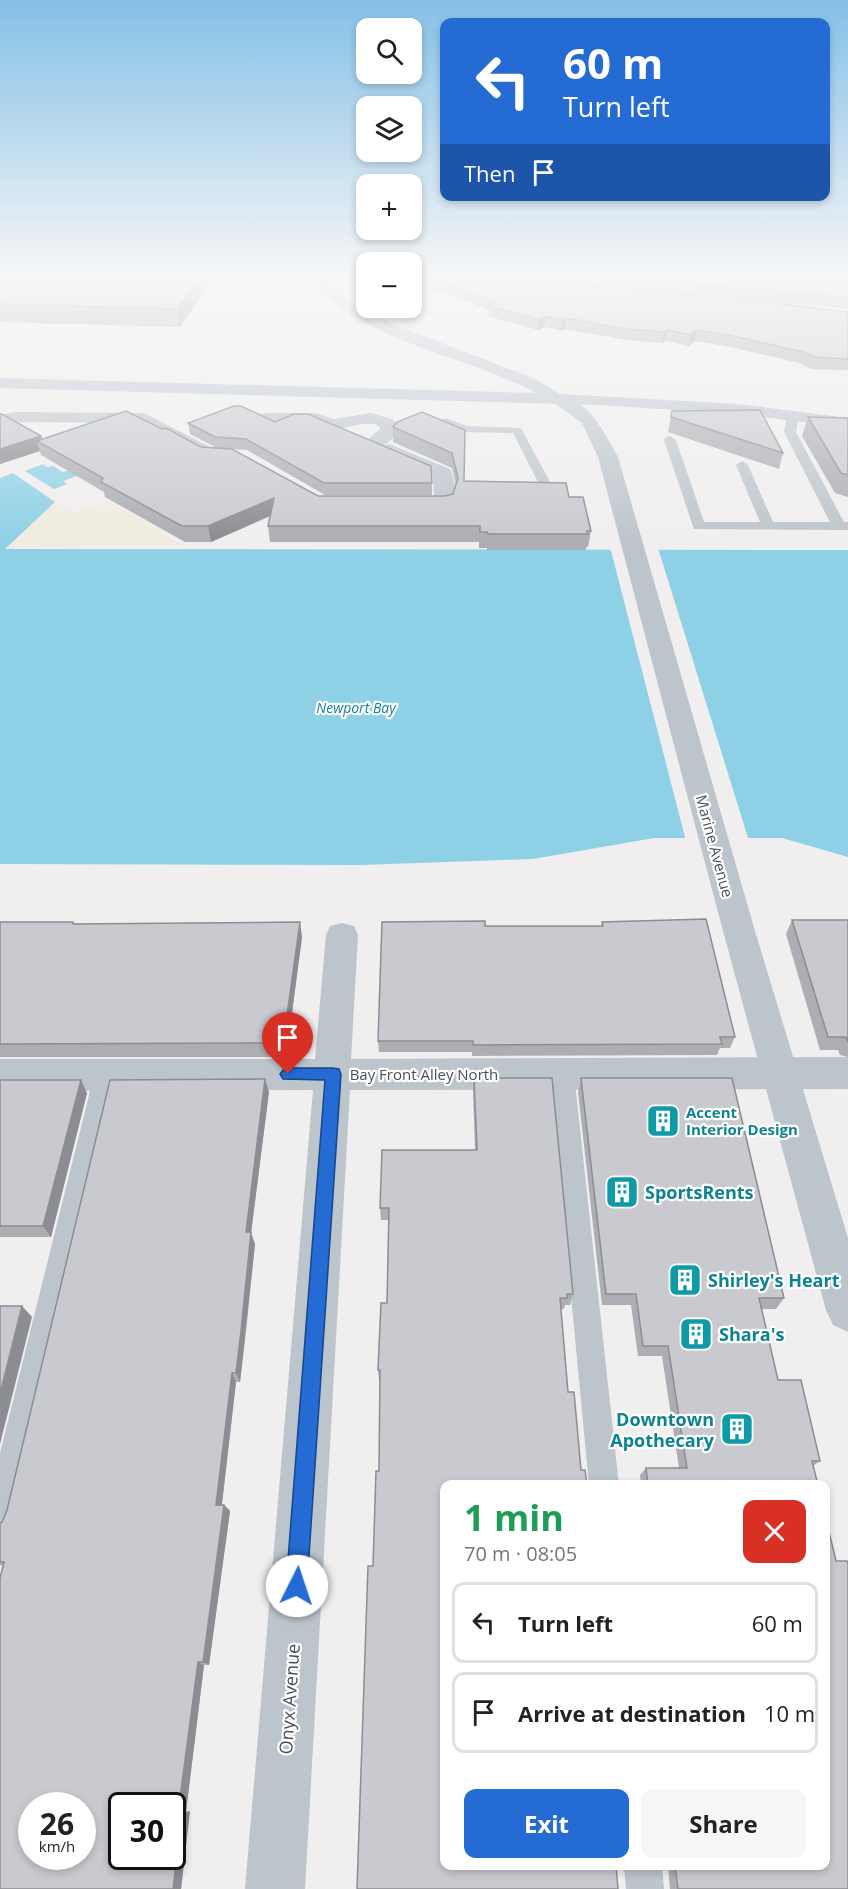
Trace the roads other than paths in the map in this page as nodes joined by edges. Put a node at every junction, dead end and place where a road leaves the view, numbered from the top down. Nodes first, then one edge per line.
1 (458, 368) edge
2 (499, 368) edge
3 (513, 368) edge
4 (552, 374) dead end
5 (0, 383) edge
6 (592, 383) dead end
7 (366, 393) junction
8 (558, 399) junction
9 (738, 409) junction
10 (793, 415) junction
11 (268, 418) edge
12 (0, 421) edge
13 (446, 421) edge
14 (848, 423) edge
15 (670, 440) edge
16 (221, 456) edge
17 (742, 465) edge
18 (510, 487) edge
19 (388, 503) edge
20 (768, 526) junction
21 (843, 526) edge
22 (342, 934) dead end
23 (780, 1073) junction
24 (848, 1073) edge
25 (333, 1074) junction
26 (562, 1074) junction
27 (0, 1075) edge
28 (106, 1075) junction
29 (848, 1310) edge
30 (603, 1480) edge
31 (0, 1516) edge
32 (643, 1870) edge
33 (275, 1889) edge
34 (645, 1889) edge

1 - 7 main road
2 - 8 main road
3 - 4 main road
5 - 7 main road
6 - 9 main road
7 - 8 main road
8 - 9 main road
8 - 23 street, Marine Avenue
9 - 10 main road
10 - 14 main road
10 - 21 lane
11 - 19 street
12 - 16 street
13 - 18 lane
15 - 20 lane
17 - 20 lane
20 - 21 lane
22 - 25 street, Onyx Avenue
23 - 24 street, Bay Front Alley North
23 - 26 street, Bay Front Alley North
23 - 29 street, Marine Avenue
25 - 26 street, Bay Front Alley North
25 - 28 street, Bay Front Alley North
25 - 33 street, Onyx Avenue
26 - 30 lane
27 - 28 street, Bay Front Alley North
28 - 31 lane
32 - 34 lane

